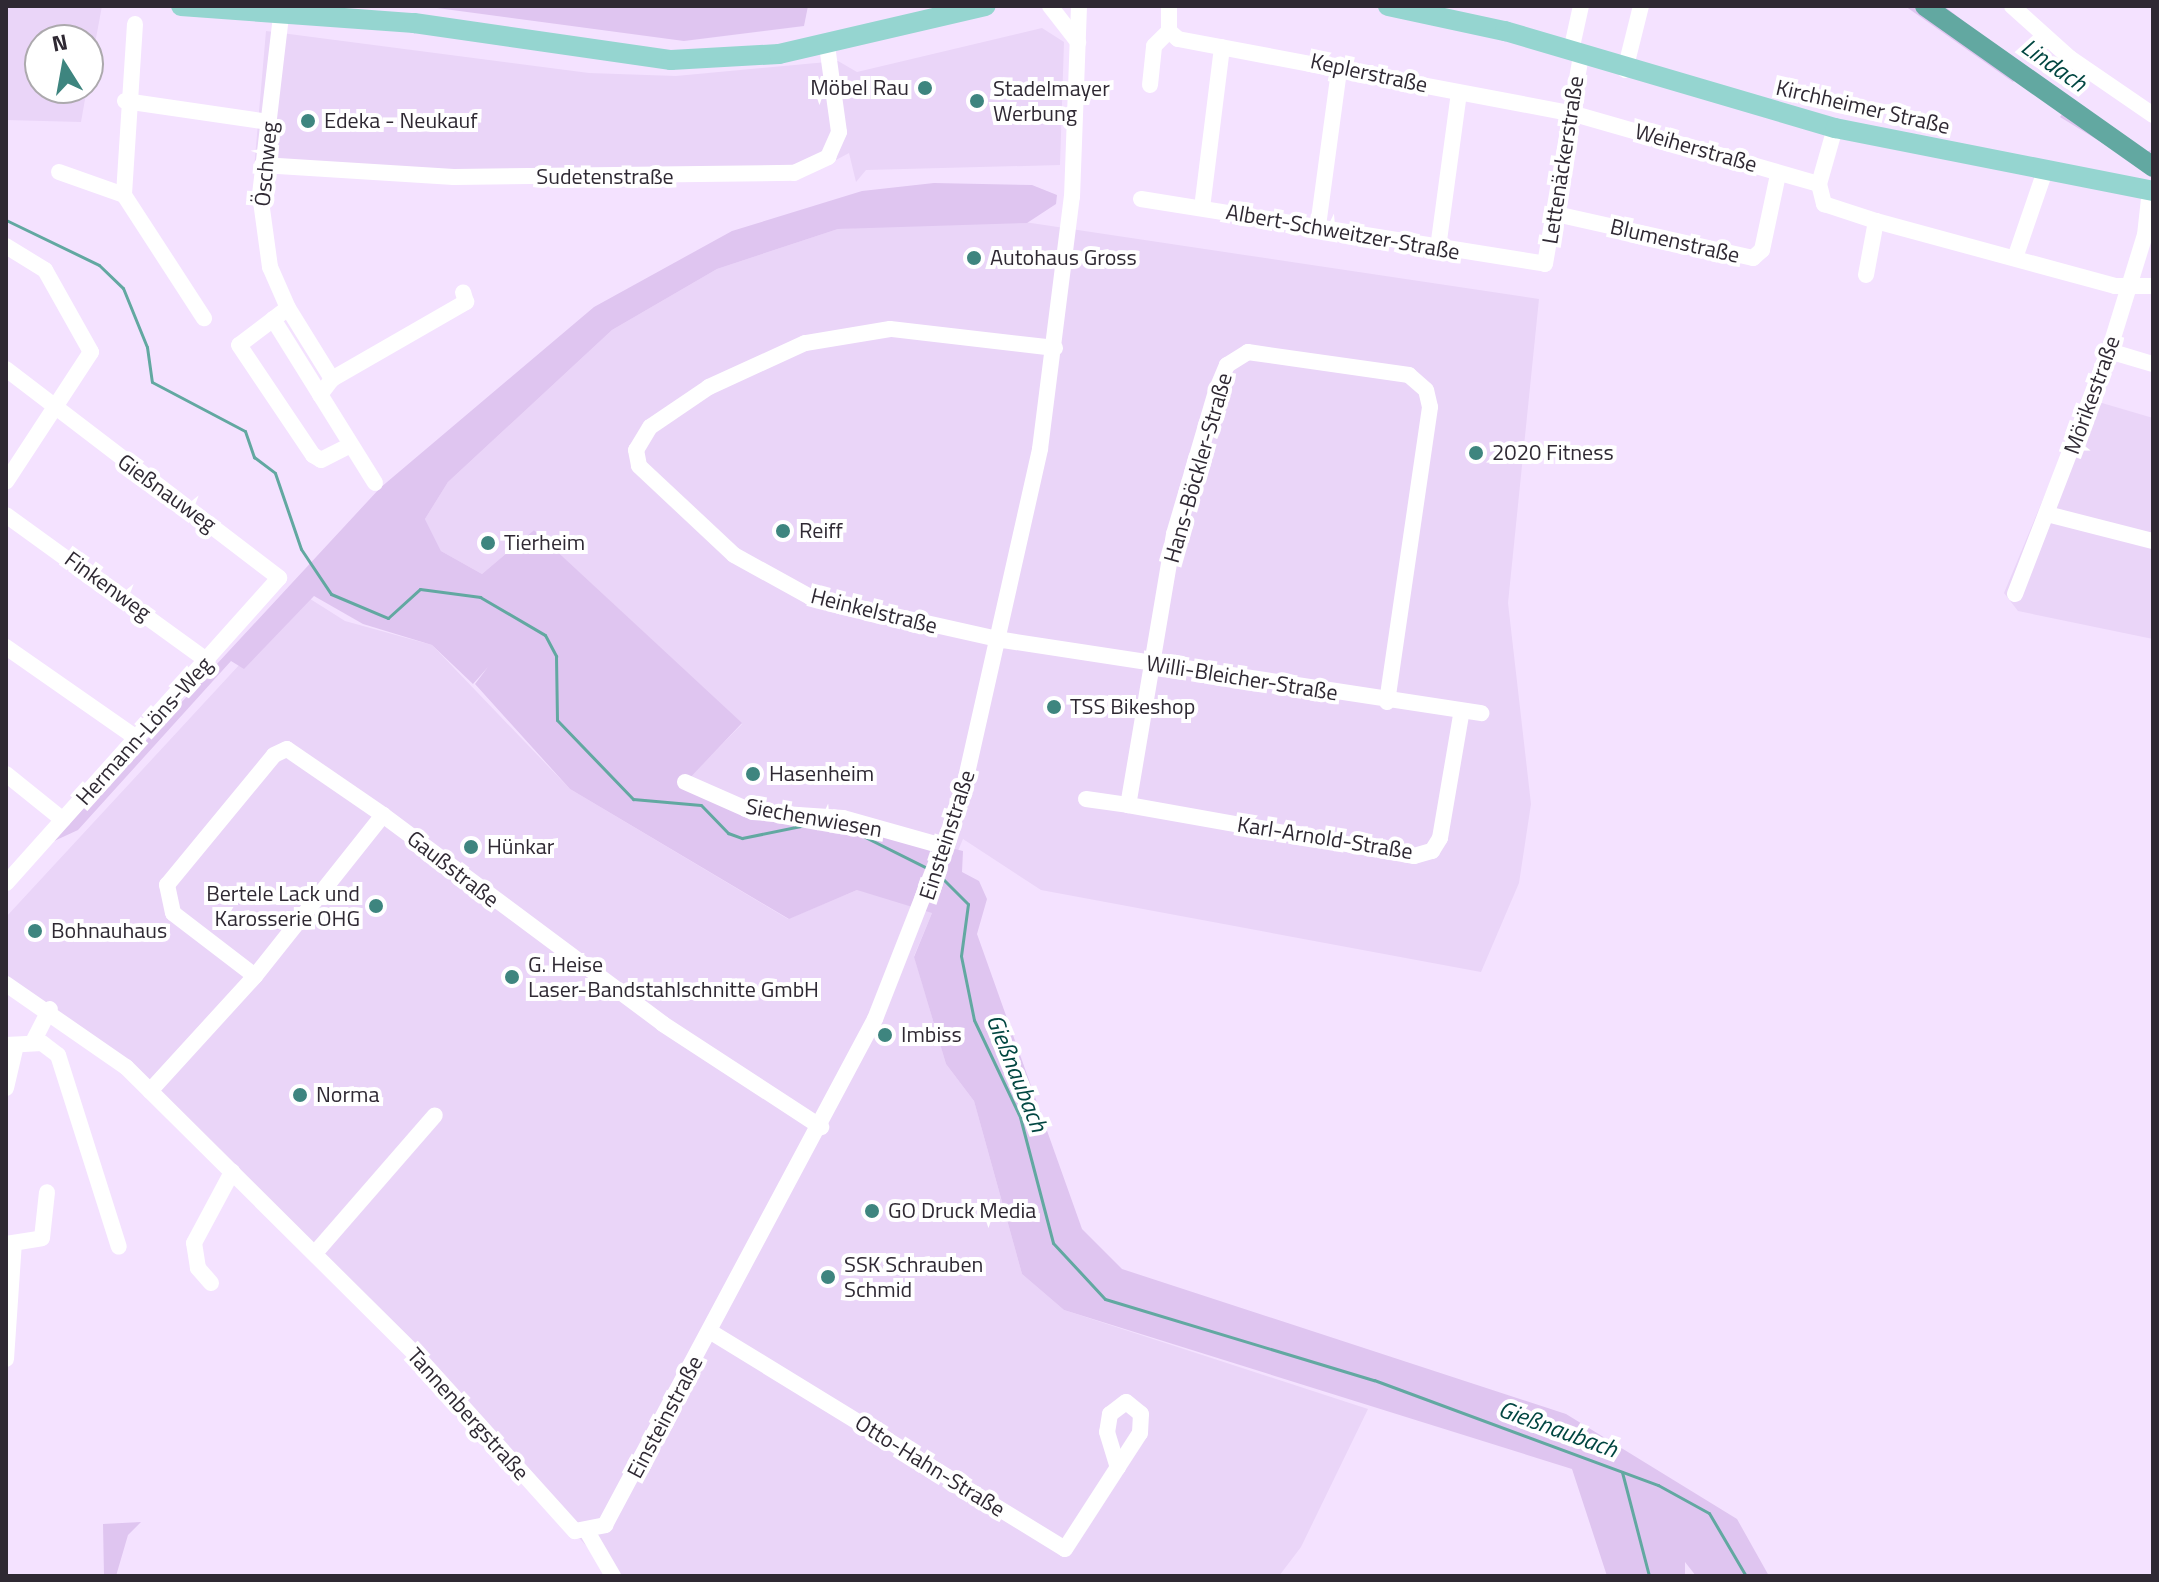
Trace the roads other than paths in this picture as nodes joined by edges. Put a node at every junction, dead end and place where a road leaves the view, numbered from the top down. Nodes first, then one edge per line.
1 (181, 6) edge
2 (986, 6) edge
3 (1050, 6) edge
4 (1079, 6) edge
5 (1169, 6) edge
6 (1388, 6) edge
7 (1581, 6) edge
8 (1641, 6) edge
9 (2012, 6) edge
10 (222, 9) edge
11 (1425, 9) edge
12 (281, 16) junction
13 (135, 24) dead end
14 (1169, 31) junction
15 (827, 45) junction
16 (1222, 47) junction
17 (1576, 53) junction
18 (1081, 59) junction
19 (1340, 64) junction
20 (1625, 70) junction
21 (1150, 85) dead end
22 (1459, 93) junction
23 (125, 101) junction
24 (1571, 113) junction
25 (2153, 115) edge
26 (269, 122) junction
27 (1835, 128) junction
28 (262, 165) junction
29 (2045, 171) junction
30 (59, 172) dead end
31 (1778, 175) junction
32 (1819, 184) junction
33 (2152, 191) edge
34 (124, 195) junction
35 (1141, 199) dead end
36 (1202, 208) junction
37 (1556, 214) junction
38 (1876, 221) junction
39 (1318, 226) junction
40 (6, 246) edge
41 (1438, 248) junction
42 (2016, 255) junction
43 (1545, 264) joint
44 (1866, 275) dead end
45 (2130, 285) junction
46 (2153, 286) edge
47 (463, 292) dead end
48 (195, 301) junction
49 (177, 305) dead end
50 (288, 308) junction
51 (204, 318) dead end
52 (273, 319) junction
53 (1055, 348) junction
54 (2109, 351) junction
55 (2153, 364) edge
56 (6, 369) edge
57 (332, 379) junction
58 (320, 395) junction
59 (54, 410) junction
60 (350, 445) junction
61 (6, 482) edge
62 (375, 483) dead end
63 (2047, 514) junction
64 (6, 515) edge
65 (2153, 541) edge
66 (279, 578) joint
67 (2015, 594) dead end
68 (1003, 640) junction
69 (6, 647) edge
70 (208, 661) junction
71 (1151, 663) junction
72 (1387, 702) junction
73 (1481, 713) dead end
74 (1461, 715) junction
75 (138, 739) junction
76 (6, 774) edge
77 (685, 782) dead end
78 (1086, 799) dead end
79 (1128, 805) junction
80 (383, 815) junction
81 (63, 820) junction
82 (944, 852) junction
83 (6, 883) edge
84 (255, 976) junction
85 (6, 984) edge
86 (50, 1009) junction
87 (18, 1044) edge
88 (6, 1088) edge
89 (150, 1091) junction
90 (435, 1115) dead end
91 (821, 1127) junction
92 (232, 1172) junction
93 (47, 1192) dead end
94 (10, 1243) edge
95 (119, 1247) dead end
96 (316, 1252) junction
97 (211, 1283) dead end
98 (711, 1332) junction
99 (6, 1359) edge
100 (1118, 1467) dead end
101 (588, 1533) junction
102 (613, 1576) edge

1 - 10 main road
2 - 15 main road
3 - 18 street, Einsteinstraße
4 - 18 street, Einsteinstraße
5 - 14 street
6 - 11 main road, Kirchheimer Straße
7 - 17 street
8 - 20 street
9 - 25 street
10 - 12 main road
11 - 17 main road, Kirchheimer Straße
12 - 15 main road
12 - 26 street, Öschweg
13 - 23 street
14 - 16 street, Keplerstraße
14 - 21 street
15 - 28 street, Sudetenstraße
16 - 19 street, Keplerstraße
16 - 36 street
17 - 20 main road, Kirchheimer Straße
17 - 24 street, Lettenäckerstraße
18 - 53 street, Einsteinstraße
19 - 22 street, Keplerstraße
19 - 39 street
20 - 27 main road, Kirchheimer Straße
22 - 24 street, Keplerstraße
22 - 41 street
23 - 26 street
23 - 34 street
24 - 31 street, Weiherstraße
24 - 37 street, Lettenäckerstraße
26 - 28 street, Öschweg
27 - 29 main road, Kirchheimer Straße
27 - 32 street
28 - 50 street, Öschweg
29 - 33 main road, Kirchheimer Straße
29 - 42 street
30 - 34 street
31 - 32 street, Weiherstraße
31 - 37 street, Blumenstraße
32 - 38 street
33 - 45 street, Mörikestraße
34 - 48 street
35 - 36 street, Albert-Schweitzer-Straße
36 - 39 street, Albert-Schweitzer-Straße
37 - 43 street, Lettenäckerstraße
38 - 42 street
38 - 44 street
39 - 41 street, Albert-Schweitzer-Straße
40 - 59 street
41 - 43 street, Albert-Schweitzer-Straße
42 - 45 street
45 - 46 street
45 - 54 street, Mörikestraße
47 - 57 street
48 - 49 street
48 - 51 street
50 - 52 street
50 - 57 street, Öschweg
52 - 58 street
52 - 60 street
53 - 68 street, Einsteinstraße
53 - 68 street, Heinkelstraße
54 - 55 street
54 - 63 street, Mörikestraße
56 - 59 street, Gießnauweg
57 - 58 street
58 - 60 street
59 - 61 street
59 - 66 street, Gießnauweg
60 - 62 street
63 - 65 street
63 - 67 street, Mörikestraße
64 - 70 street, Finkenweg
66 - 70 street, Hermann-Löns-Weg
68 - 71 street, Willi-Bleicher-Straße
68 - 82 street, Einsteinstraße
69 - 75 street
70 - 75 street, Hermann-Löns-Weg
71 - 72 street, Willi-Bleicher-Straße
71 - 72 street, Hans-Böckler-Straße
71 - 79 street
72 - 74 street, Willi-Bleicher-Straße
73 - 74 street, Willi-Bleicher-Straße
74 - 79 street, Karl-Arnold-Straße
75 - 81 street, Hermann-Löns-Weg
76 - 81 street
77 - 82 street, Siechenwiesen
78 - 79 street, Karl-Arnold-Straße
80 - 84 street
80 - 84 street, Gaußstraße
80 - 91 street, Gaußstraße
81 - 83 street, Hermann-Löns-Weg
82 - 91 street, Einsteinstraße
84 - 89 street
85 - 86 street, Tannenbergstraße
86 - 87 street
86 - 89 street, Tannenbergstraße
87 - 88 street
87 - 95 street
89 - 92 street, Tannenbergstraße
90 - 96 street
91 - 98 street, Einsteinstraße
92 - 96 street, Tannenbergstraße
92 - 97 street
93 - 94 street
94 - 99 street
96 - 101 street, Tannenbergstraße
98 - 100 street, Otto-Hahn-Straße
98 - 101 street, Einsteinstraße
101 - 102 street, Tannenbergstraße

